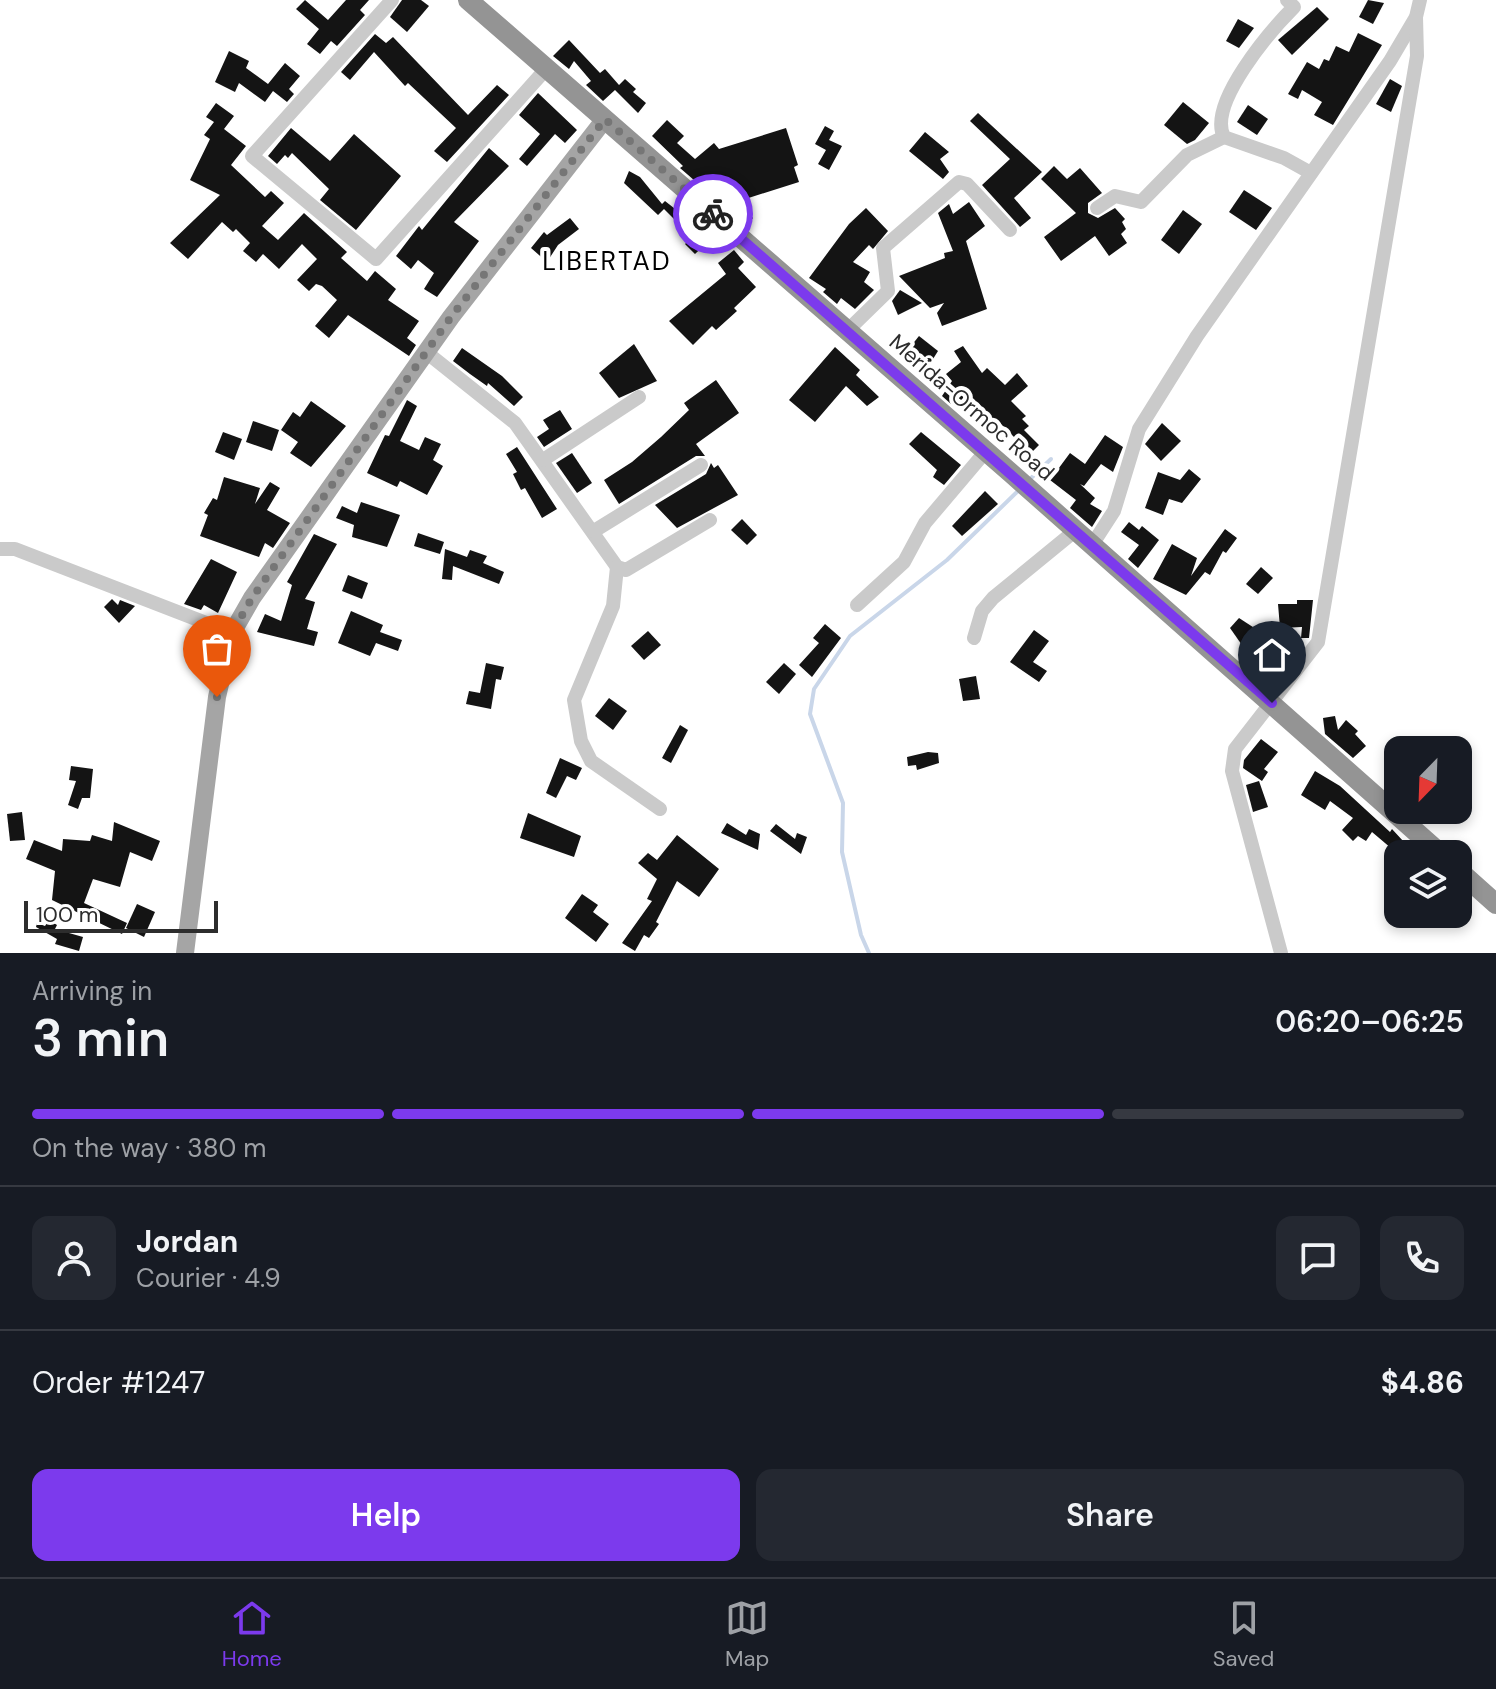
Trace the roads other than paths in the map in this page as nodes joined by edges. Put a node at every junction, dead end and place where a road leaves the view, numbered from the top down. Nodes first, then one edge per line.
1 (392, 0) edge
2 (468, 0) edge
3 (1420, 0) edge
4 (1295, 2) edge
5 (1416, 17) junction
6 (546, 69) junction
7 (605, 119) junction
8 (1224, 137) junction
9 (1311, 173) junction
10 (1097, 208) dead end
11 (1010, 230) dead end
12 (847, 331) junction
13 (426, 352) junction
14 (639, 397) dead end
15 (986, 451) junction
16 (543, 460) junction
17 (701, 465) dead end
18 (710, 520) dead end
19 (1076, 530) junction
20 (594, 531) junction
21 (1092, 545) junction
22 (0, 549) edge
23 (617, 567) junction
24 (857, 605) dead end
25 (232, 633) junction
26 (974, 638) dead end
27 (1272, 703) junction
28 (660, 809) dead end
29 (1425, 840) edge
30 (1472, 883) edge
31 (1496, 904) edge
32 (185, 953) edge
33 (1281, 953) edge

1 - 6 street
2 - 6 highway, Merida-Ormoc Road
3 - 5 street
4 - 8 street
5 - 9 street
5 - 27 street
6 - 7 highway, Merida-Ormoc Road
7 - 12 highway, Merida-Ormoc Road
7 - 13 main road
8 - 9 street
8 - 10 street
9 - 21 street
11 - 12 street
12 - 15 highway, Merida-Ormoc Road
13 - 16 street
13 - 25 main road
14 - 16 street
15 - 19 highway, Merida-Ormoc Road
15 - 24 street
16 - 20 street
17 - 20 street
18 - 23 street
19 - 21 highway, Merida-Ormoc Road
19 - 26 street
20 - 23 street
21 - 27 highway, Merida-Ormoc Road
22 - 25 street
23 - 28 street
25 - 32 main road
27 - 29 highway, Merida-Ormoc Road
27 - 33 street
30 - 31 highway

